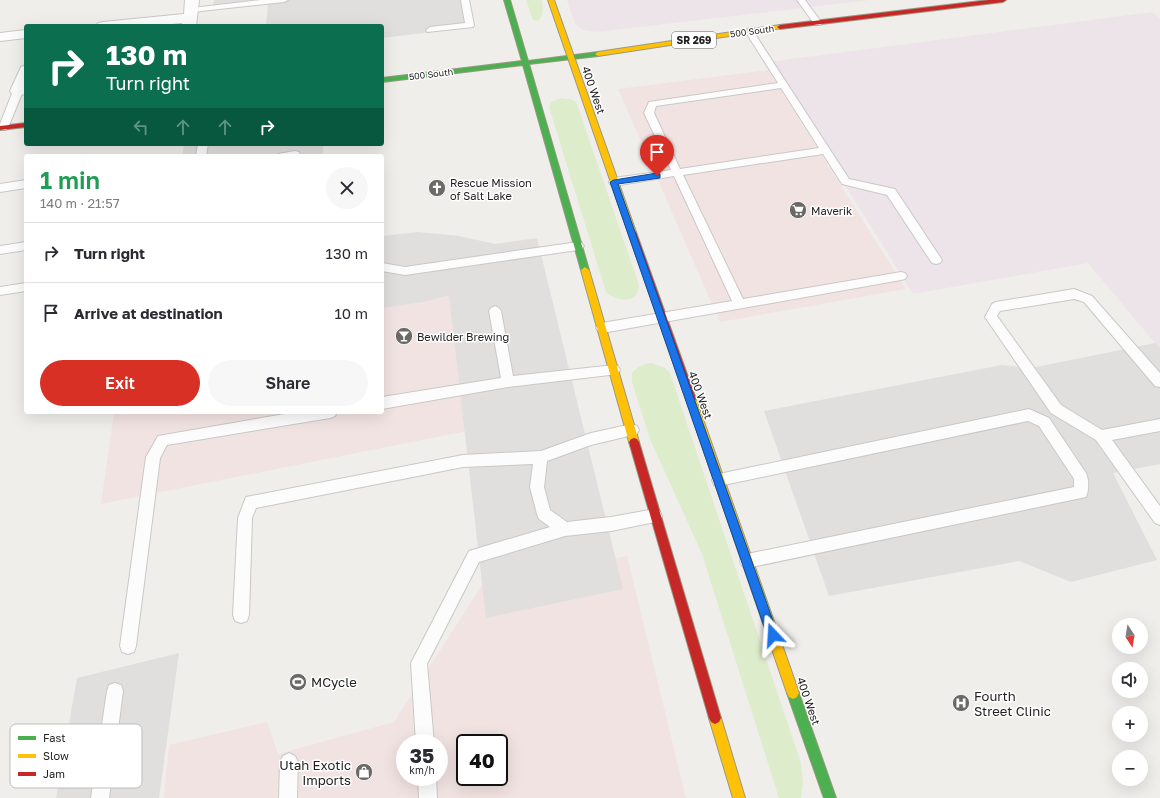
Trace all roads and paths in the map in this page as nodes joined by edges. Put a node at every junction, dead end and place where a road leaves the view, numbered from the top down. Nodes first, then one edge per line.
1 (284, 0) edge
2 (465, 0) edge
3 (507, 0) edge
4 (551, 0) edge
5 (801, 0) edge
6 (1003, 0) edge
7 (191, 13) edge
8 (818, 23) junction
9 (117, 24) edge
10 (430, 30) dead end
11 (749, 31) junction
12 (24, 34) edge
13 (0, 37) edge
14 (570, 57) junction
15 (525, 63) junction
16 (23, 80) edge
17 (384, 80) edge
18 (783, 85) junction
19 (24, 125) edge
20 (1, 128) edge
21 (825, 150) junction
22 (678, 173) junction
23 (614, 182) junction
24 (24, 184) edge
25 (0, 188) edge
26 (24, 246) edge
27 (578, 246) junction
28 (0, 250) edge
29 (936, 260) dead end
30 (384, 266) edge
31 (901, 276) dead end
32 (24, 286) edge
33 (0, 291) edge
34 (739, 304) junction
35 (496, 311) dead end
36 (661, 318) junction
37 (602, 328) junction
38 (614, 370) junction
39 (508, 382) junction
40 (1160, 382) edge
41 (384, 403) edge
42 (318, 414) edge
43 (1160, 425) edge
44 (632, 430) junction
45 (1101, 436) junction
46 (541, 457) junction
47 (719, 480) junction
48 (655, 516) junction
49 (1160, 518) edge
50 (565, 529) junction
51 (747, 561) junction
52 (241, 615) dead end
53 (128, 646) dead end
54 (115, 691) dead end
55 (110, 724) edge
56 (423, 734) edge
57 (289, 762) dead end
58 (427, 786) edge
59 (101, 788) edge
60 (100, 798) edge
61 (288, 798) edge
62 (428, 798) edge
63 (739, 798) edge
64 (830, 798) edge

1 - 7 lane
2 - 10 lane
3 - 15 street
4 - 14 street, 400 West
5 - 8 lane
6 - 8 street, 500 South / SR 269
7 - 9 street
8 - 11 street, 500 South / SR 269
11 - 14 street, 500 South / SR 269
11 - 18 lane
12 - 13 street
14 - 15 street, 500 South / SR 269
14 - 23 street, 400 West
15 - 17 street, 500 South / SR 269
15 - 27 street
16 - 20 lane
18 - 21 lane
18 - 22 lane
19 - 20 street
21 - 22 lane
21 - 29 lane
22 - 23 lane
22 - 34 lane
23 - 36 street, 400 West
24 - 25 lane
26 - 28 lane
27 - 30 lane
27 - 37 street
31 - 34 lane
32 - 33 lane
34 - 36 lane
35 - 39 lane
36 - 37 lane
36 - 47 street, 400 West
37 - 38 street
38 - 39 lane
38 - 44 street
39 - 41 lane
40 - 45 lane
42 - 53 lane
43 - 45 lane
44 - 46 lane
44 - 48 street
45 - 49 lane
46 - 50 lane
46 - 52 lane
47 - 51 street, 400 West
47 - 51 lane
48 - 50 lane
48 - 63 street
50 - 56 lane
51 - 64 street, 400 West
54 - 55 lane
57 - 61 lane
58 - 62 lane
59 - 60 lane

